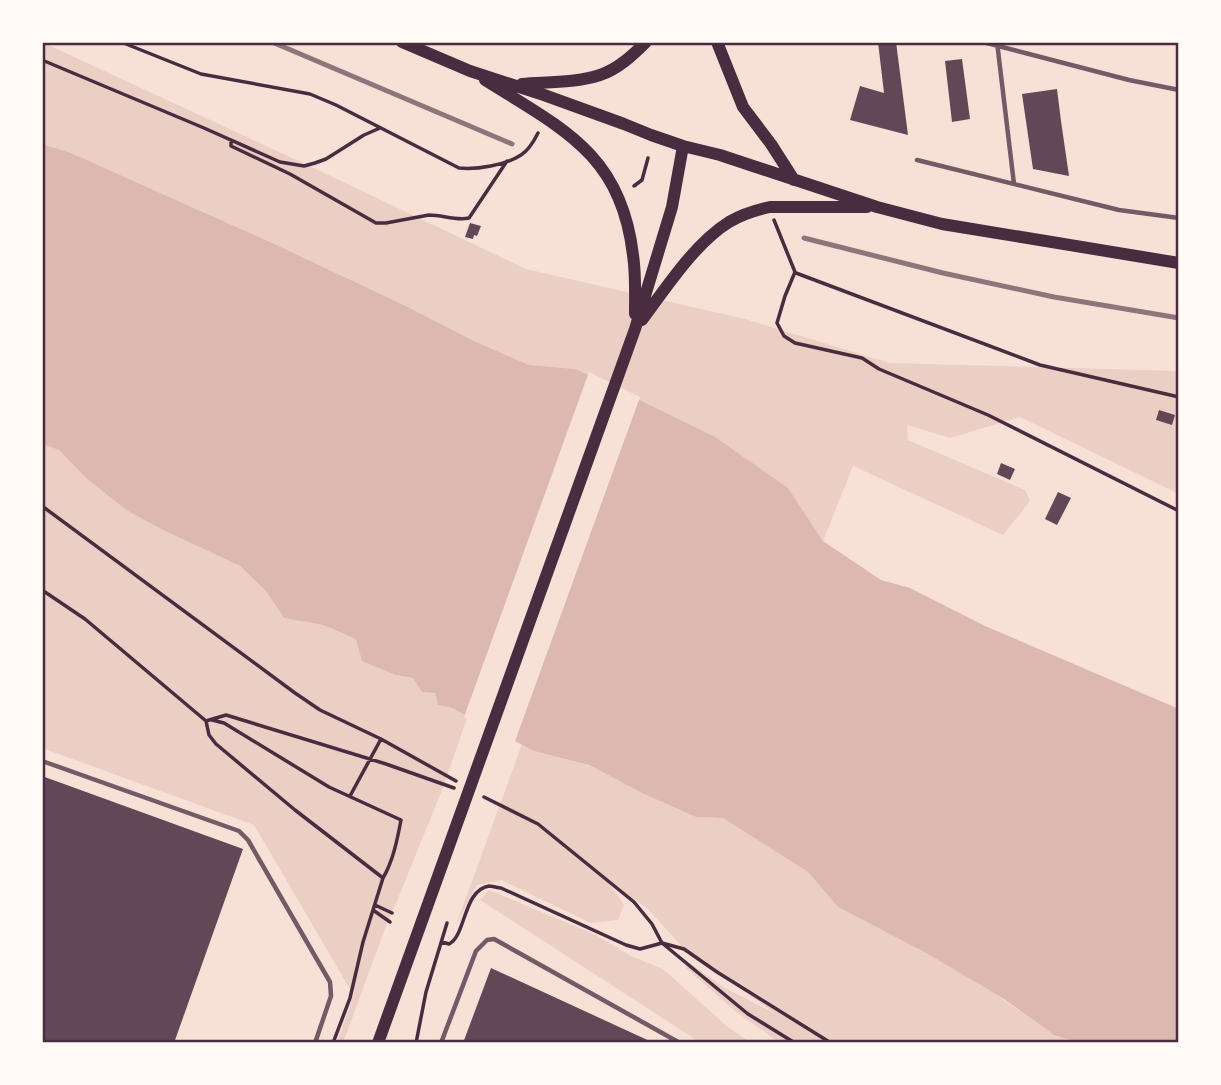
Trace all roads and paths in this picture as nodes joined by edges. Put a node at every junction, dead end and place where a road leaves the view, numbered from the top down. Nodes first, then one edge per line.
1 (121, 42) edge
2 (402, 42) edge
3 (646, 42) edge
4 (717, 42) edge
5 (983, 42) edge
6 (997, 44) edge
7 (42, 60) edge
8 (470, 71) junction
9 (516, 85) junction
10 (1179, 90) edge
11 (546, 118) junction
12 (380, 128) junction
13 (231, 140) junction
14 (683, 146) junction
15 (648, 158) dead end
16 (508, 160) junction
17 (917, 160) dead end
18 (794, 180) junction
19 (1014, 184) junction
20 (634, 186) dead end
21 (770, 207) junction
22 (877, 207) junction
23 (1179, 218) edge
24 (1179, 263) edge
25 (795, 272) junction
26 (635, 329) junction
27 (1179, 397) edge
28 (42, 506) edge
29 (1179, 510) edge
30 (42, 590) edge
31 (212, 720) junction
32 (206, 721) junction
33 (381, 739) junction
34 (370, 759) junction
35 (42, 761) edge
36 (477, 795) dead end
37 (350, 796) junction
38 (383, 878) junction
39 (374, 904) junction
40 (373, 910) junction
41 (392, 913) dead end
42 (390, 922) dead end
43 (447, 923) dead end
44 (442, 942) junction
45 (662, 943) junction
46 (315, 1043) edge
47 (334, 1043) edge
48 (378, 1043) edge
49 (416, 1043) edge
50 (441, 1043) edge
51 (680, 1043) edge
52 (795, 1043) edge
53 (831, 1043) edge

1 - 12 path
2 - 8 main road
3 - 9 main road
4 - 18 main road
5 - 6 lane
6 - 10 lane
6 - 19 lane
7 - 13 path
8 - 9 main road
8 - 11 main road
9 - 14 main road
11 - 16 path
11 - 26 main road
12 - 13 path
12 - 16 path
13 - 16 path
14 - 18 main road
14 - 26 main road
15 - 20 path
17 - 19 lane
18 - 22 main road
19 - 23 lane
21 - 22 main road
21 - 25 path
21 - 26 main road
22 - 24 main road
25 - 27 path
25 - 29 path
26 - 48 main road
28 - 33 path
30 - 32 path
31 - 32 path
31 - 34 path
31 - 37 path
32 - 38 path
33 - 34 path
33 - 34 path
34 - 37 path
35 - 46 lane
36 - 45 path
37 - 38 path
38 - 39 path
39 - 40 path
39 - 41 path
40 - 42 path
40 - 47 path
43 - 44 path
44 - 45 path
44 - 49 path
45 - 52 path
45 - 53 path
50 - 51 lane

